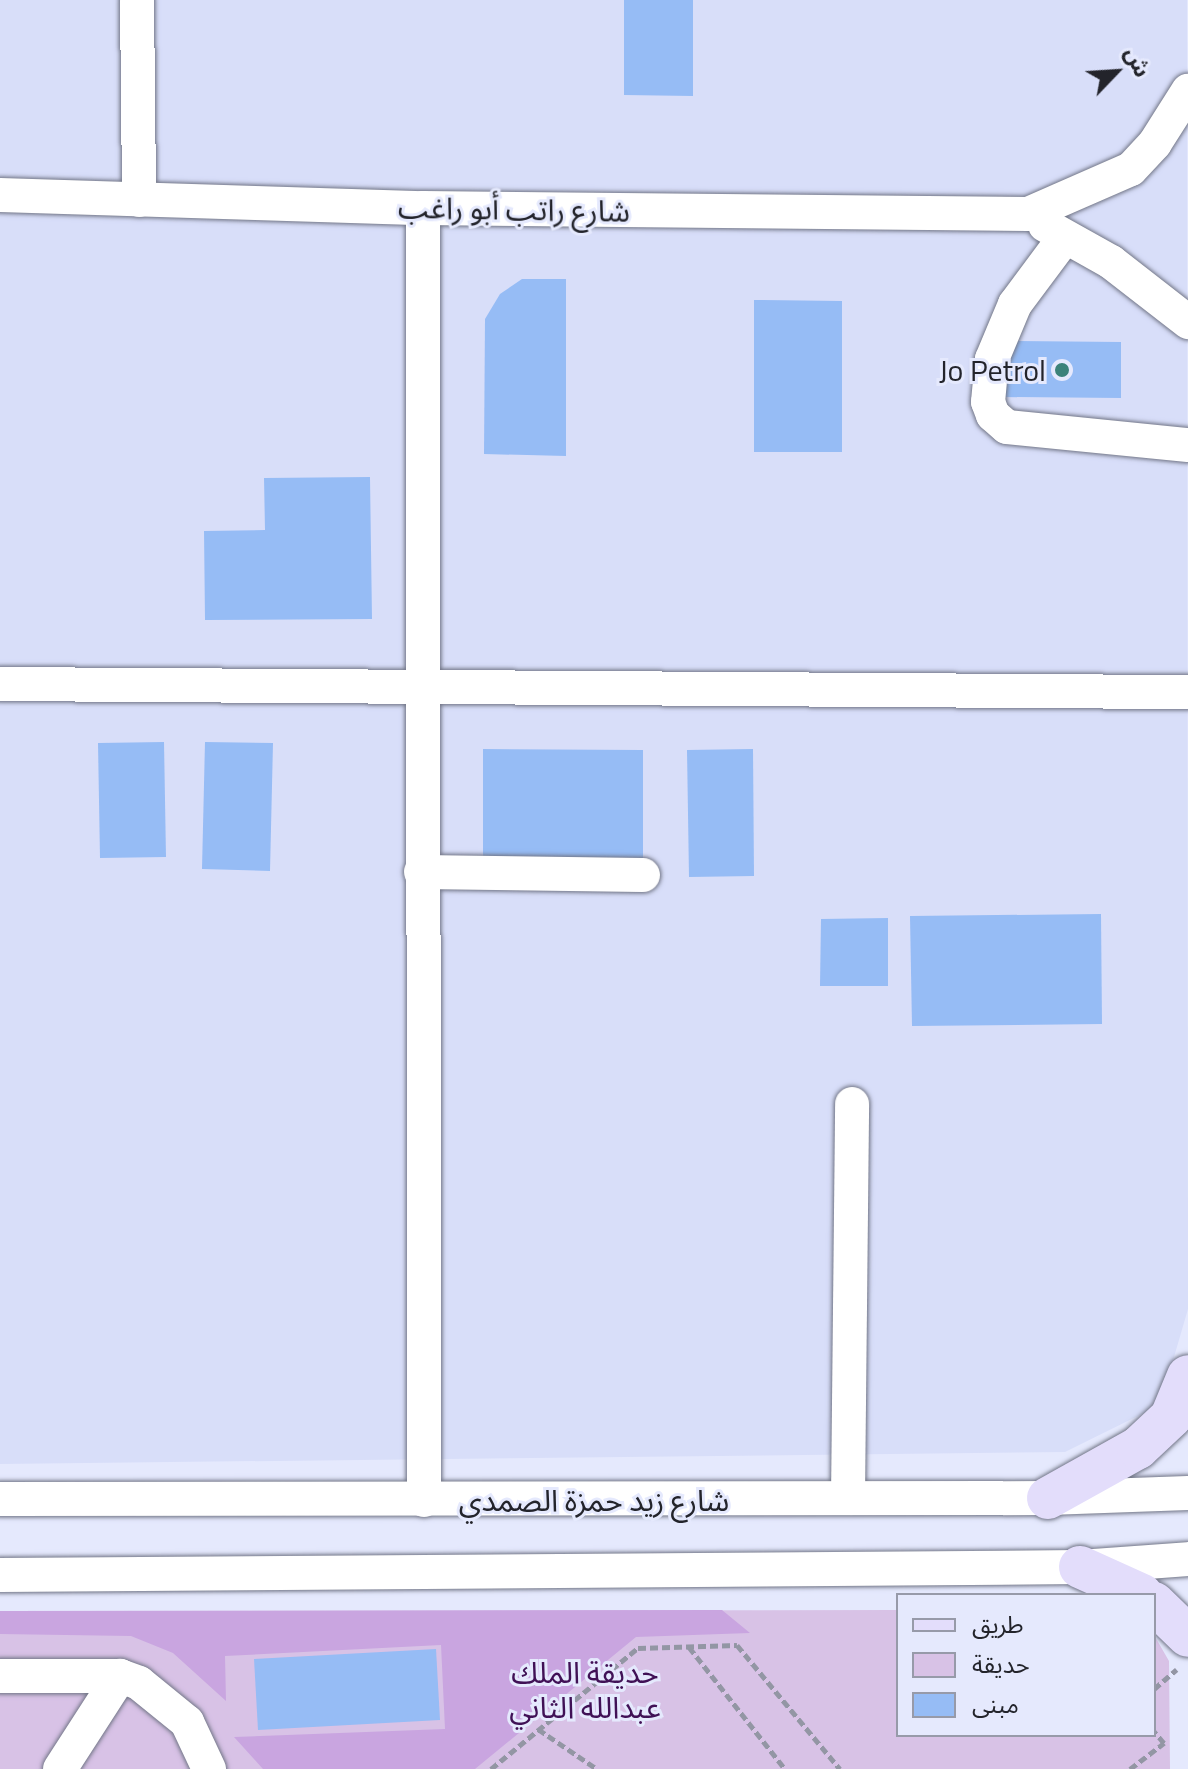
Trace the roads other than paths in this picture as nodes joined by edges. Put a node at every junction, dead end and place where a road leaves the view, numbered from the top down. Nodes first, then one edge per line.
1 (137, 0) edge
2 (1188, 91) edge
3 (0, 195) edge
4 (139, 200) junction
5 (423, 208) junction
6 (1028, 214) junction
7 (1065, 237) junction
8 (1188, 322) edge
9 (1188, 445) edge
10 (0, 684) edge
11 (420, 689) junction
12 (1188, 692) edge
13 (421, 872) junction
14 (643, 875) dead end
15 (852, 1104) dead end
16 (1188, 1376) edge
17 (1188, 1493) edge
18 (848, 1498) junction
19 (1048, 1498) junction
20 (0, 1499) edge
21 (424, 1500) junction
22 (1188, 1559) edge
23 (1080, 1567) junction
24 (0, 1575) edge
25 (1138, 1593) edge
26 (1156, 1606) edge
27 (1183, 1652) edge
28 (0, 1676) edge
29 (120, 1676) junction
30 (204, 1755) edge
31 (60, 1769) edge
32 (180, 1769) edge

1 - 4 street
2 - 6 street, شارع راتب أبو راغب
3 - 4 street, شارع راتب أبو راغب
4 - 5 street, شارع راتب أبو راغب
5 - 6 street, شارع راتب أبو راغب
5 - 11 street
6 - 7 street
7 - 8 street
7 - 9 street
10 - 11 street
11 - 12 street
11 - 13 street
13 - 14 street
13 - 21 street
15 - 18 street
16 - 19 main road
17 - 19 street, شارع زيد حمزة الصمدي
18 - 19 street, شارع زيد حمزة الصمدي
18 - 21 street, شارع زيد حمزة الصمدي
20 - 21 street, شارع زيد حمزة الصمدي
22 - 23 street
23 - 24 street
23 - 25 main road
26 - 27 main road
28 - 29 street
29 - 30 street
29 - 31 street
30 - 32 street

